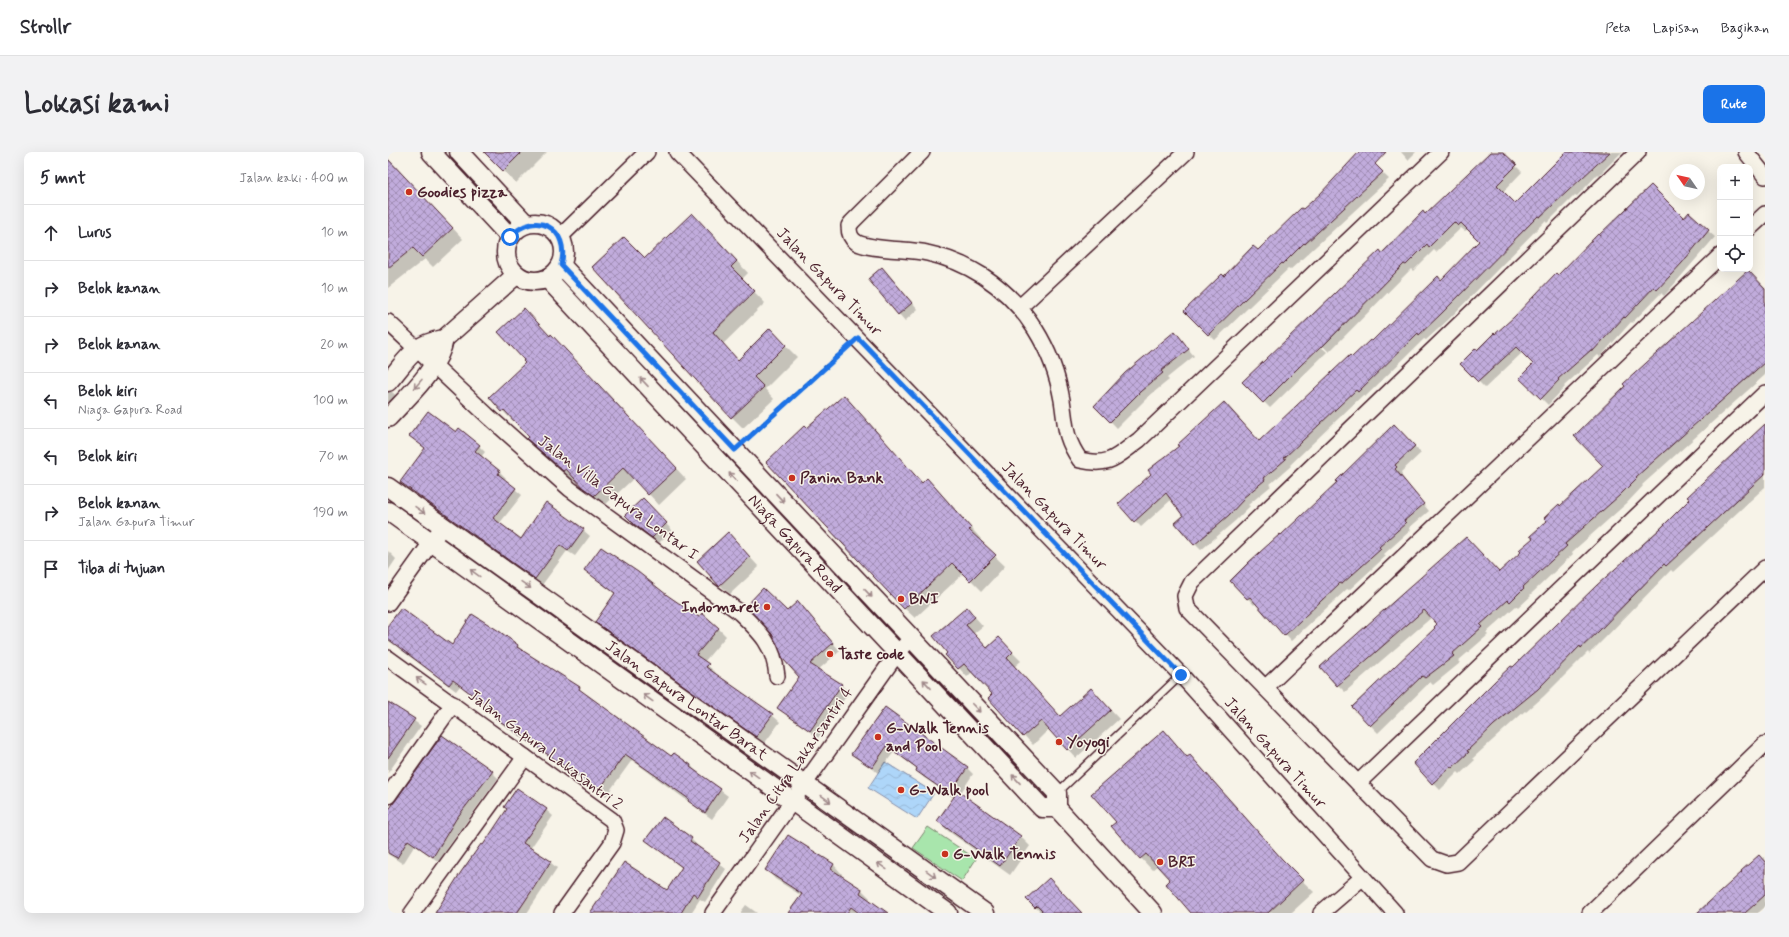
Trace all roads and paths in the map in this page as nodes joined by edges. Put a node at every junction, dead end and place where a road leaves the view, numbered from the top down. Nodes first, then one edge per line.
1 (431, 152) edge
2 (459, 152) edge
3 (647, 152) edge
4 (677, 152) edge
5 (922, 152) edge
6 (1186, 152) edge
7 (1440, 152) edge
8 (1638, 152) edge
9 (1746, 152) edge
10 (1765, 176) edge
11 (1765, 214) edge
12 (526, 224) junction
13 (1753, 225) edge
14 (510, 237) junction
15 (560, 237) junction
16 (1717, 259) edge
17 (561, 265) junction
18 (516, 275) junction
19 (548, 279) junction
20 (1020, 307) junction
21 (388, 322) edge
22 (858, 338) junction
23 (444, 339) junction
24 (416, 349) junction
25 (434, 365) junction
26 (388, 382) edge
27 (1765, 393) edge
28 (388, 418) edge
29 (735, 450) junction
30 (388, 487) edge
31 (388, 511) edge
32 (443, 526) junction
33 (431, 542) junction
34 (1765, 568) edge
35 (388, 603) edge
36 (911, 639) junction
37 (898, 652) junction
38 (388, 658) edge
39 (1181, 675) junction
40 (777, 676) dead end
41 (1265, 688) junction
42 (453, 704) junction
43 (1765, 744) edge
44 (525, 757) junction
45 (1358, 783) junction
46 (805, 784) junction
47 (388, 796) edge
48 (792, 802) junction
49 (1052, 803) junction
50 (1362, 878) junction
51 (412, 913) edge
52 (562, 913) edge
53 (713, 913) edge
54 (948, 913) edge
55 (985, 913) edge
56 (1153, 913) edge
57 (1320, 913) edge
58 (1395, 913) edge
59 (1590, 913) edge

1 - 14 street
2 - 12 street
3 - 15 street
4 - 22 street, Jalan Gapura Timur
5 - 20 street
6 - 20 street
7 - 20 street
8 - 41 street
9 - 10 street
11 - 13 street
12 - 14 street
12 - 15 street
14 - 18 street
15 - 17 street
16 - 41 street
17 - 19 street
17 - 29 street, Niaga Gapura Road
18 - 19 street
18 - 23 street
37 -> 19 street, Niaga Gapura Road
21 - 24 street, Jalan Villa Gapura Lontar I
22 - 29 path
22 - 39 street, Jalan Gapura Timur
23 - 24 street
23 - 25 street
24 - 25 street, Jalan Villa Gapura Lontar I
24 - 26 street
25 -> 28 street
25 - 40 street, Jalan Villa Gapura Lontar I
27 - 45 street
29 -> 36 street, Niaga Gapura Road
30 -> 32 street, Jalan Gapura Lontar Barat
31 - 33 street, Jalan Gapura Lontar Barat
32 - 33 street
32 -> 46 street, Jalan Gapura Lontar Barat
33 - 35 street
48 -> 33 street, Jalan Gapura Lontar Barat
34 - 45 street
36 - 37 street, Jalan Citra Lakarsantri 4
36 -> 49 street, Niaga Gapura Road
37 - 46 street, Jalan Citra Lakarsantri 4
49 -> 37 street, Niaga Gapura Road
42 -> 38 street, Jalan Gapura Lakasantri 2
39 - 49 lane
39 - 50 street, Jalan Gapura Timur
41 - 45 street
42 - 44 street, Jalan Gapura Lakasantri 2
42 - 47 street
43 - 59 street
44 - 51 street
44 - 52 street, Jalan Gapura Lakasantri 2
46 - 48 street, Jalan Citra Lakarsantri 4
46 -> 55 street, Jalan Gapura Lontar Barat
48 - 53 street, Jalan Citra Lakarsantri 4
54 -> 48 street, Jalan Gapura Lontar Barat
49 - 56 street
50 - 57 street
50 - 58 street, Jalan Gapura Timur

